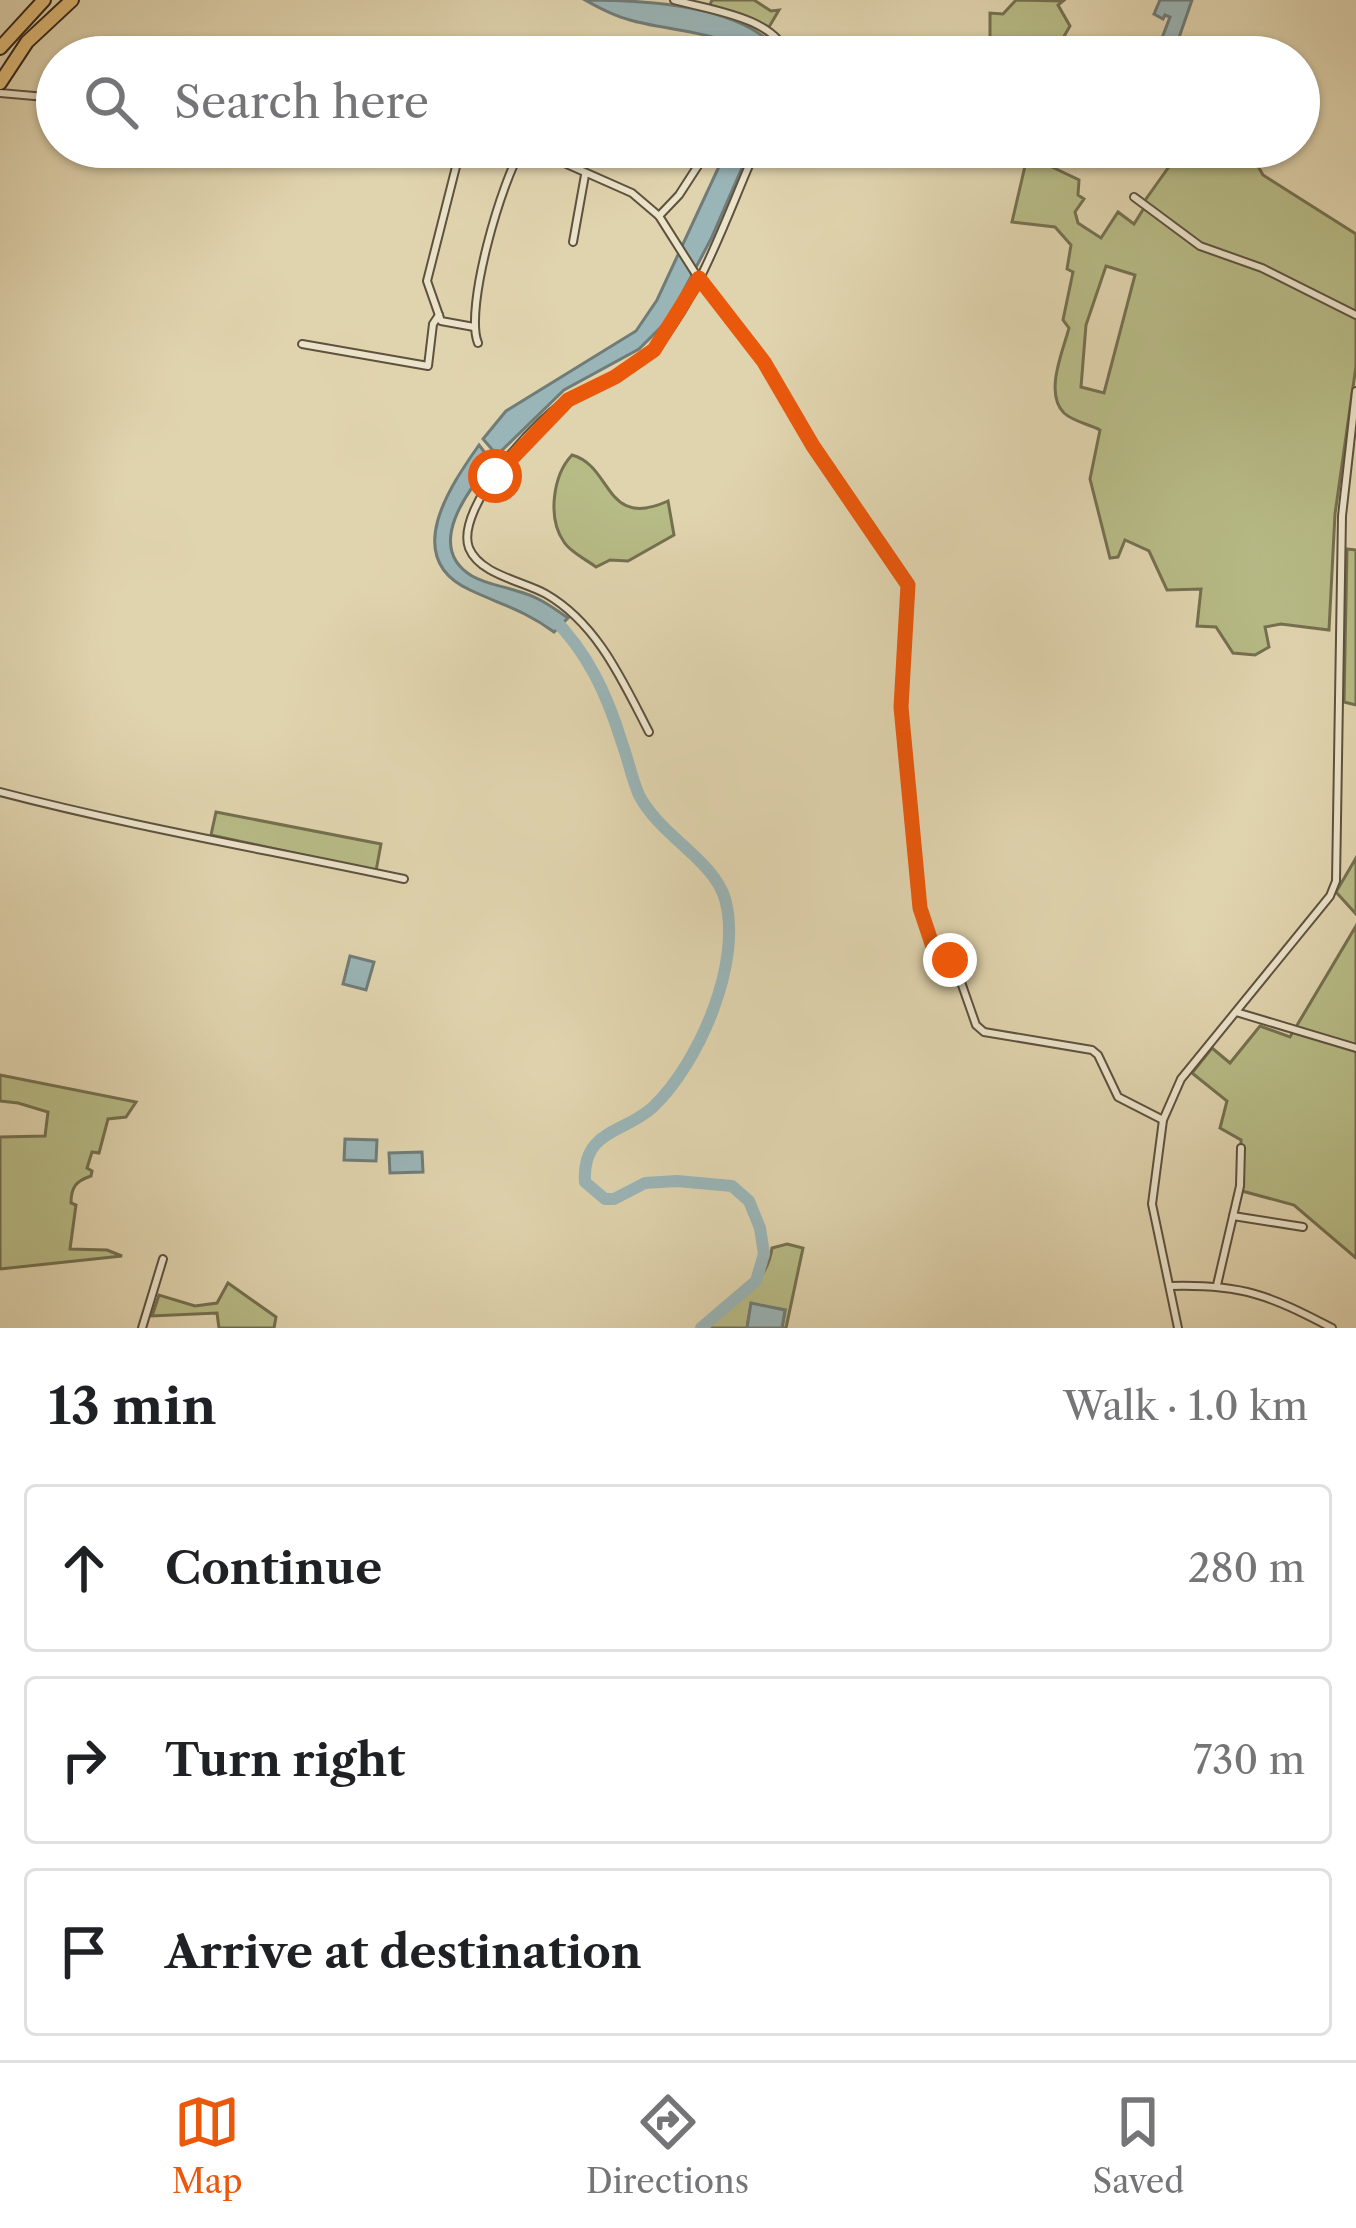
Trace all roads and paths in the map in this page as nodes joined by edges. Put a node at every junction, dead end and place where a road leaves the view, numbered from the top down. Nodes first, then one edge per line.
1 (44, 0) edge
2 (72, 0) edge
3 (674, 0) edge
4 (777, 36) edge
5 (0, 48) edge
6 (0, 83) edge
7 (0, 93) edge
8 (36, 96) edge
9 (456, 168) edge
10 (516, 168) edge
11 (570, 168) edge
12 (696, 168) edge
13 (747, 168) edge
14 (585, 175) junction
15 (1134, 197) dead end
16 (659, 216) junction
17 (573, 242) dead end
18 (698, 277) junction
19 (439, 315) junction
20 (1356, 315) edge
21 (474, 327) junction
22 (478, 343) dead end
23 (302, 344) dead end
24 (1356, 391) edge
25 (649, 732) dead end
26 (0, 792) edge
27 (404, 879) dead end
28 (1236, 1012) junction
29 (1356, 1048) edge
30 (1162, 1120) junction
31 (1241, 1148) dead end
32 (1233, 1216) junction
33 (1303, 1227) dead end
34 (163, 1259) dead end
35 (1217, 1285) junction
36 (1170, 1286) junction
37 (142, 1328) edge
38 (1178, 1328) edge
39 (1332, 1328) edge

1 - 5 highway
2 - 6 highway
3 - 4 street
7 - 8 street
9 - 19 street
10 - 21 street
11 - 14 street
12 - 16 street
13 - 18 street
14 - 16 street
14 - 17 street
15 - 20 street
16 - 18 street
18 - 25 street
18 - 30 street
19 - 21 street
19 - 23 street
21 - 22 street
24 - 28 street
26 - 27 street
28 - 29 street
28 - 30 street
30 - 36 street
31 - 32 street
32 - 33 street
32 - 35 street
34 - 37 street
35 - 36 street
35 - 39 street
36 - 38 street

